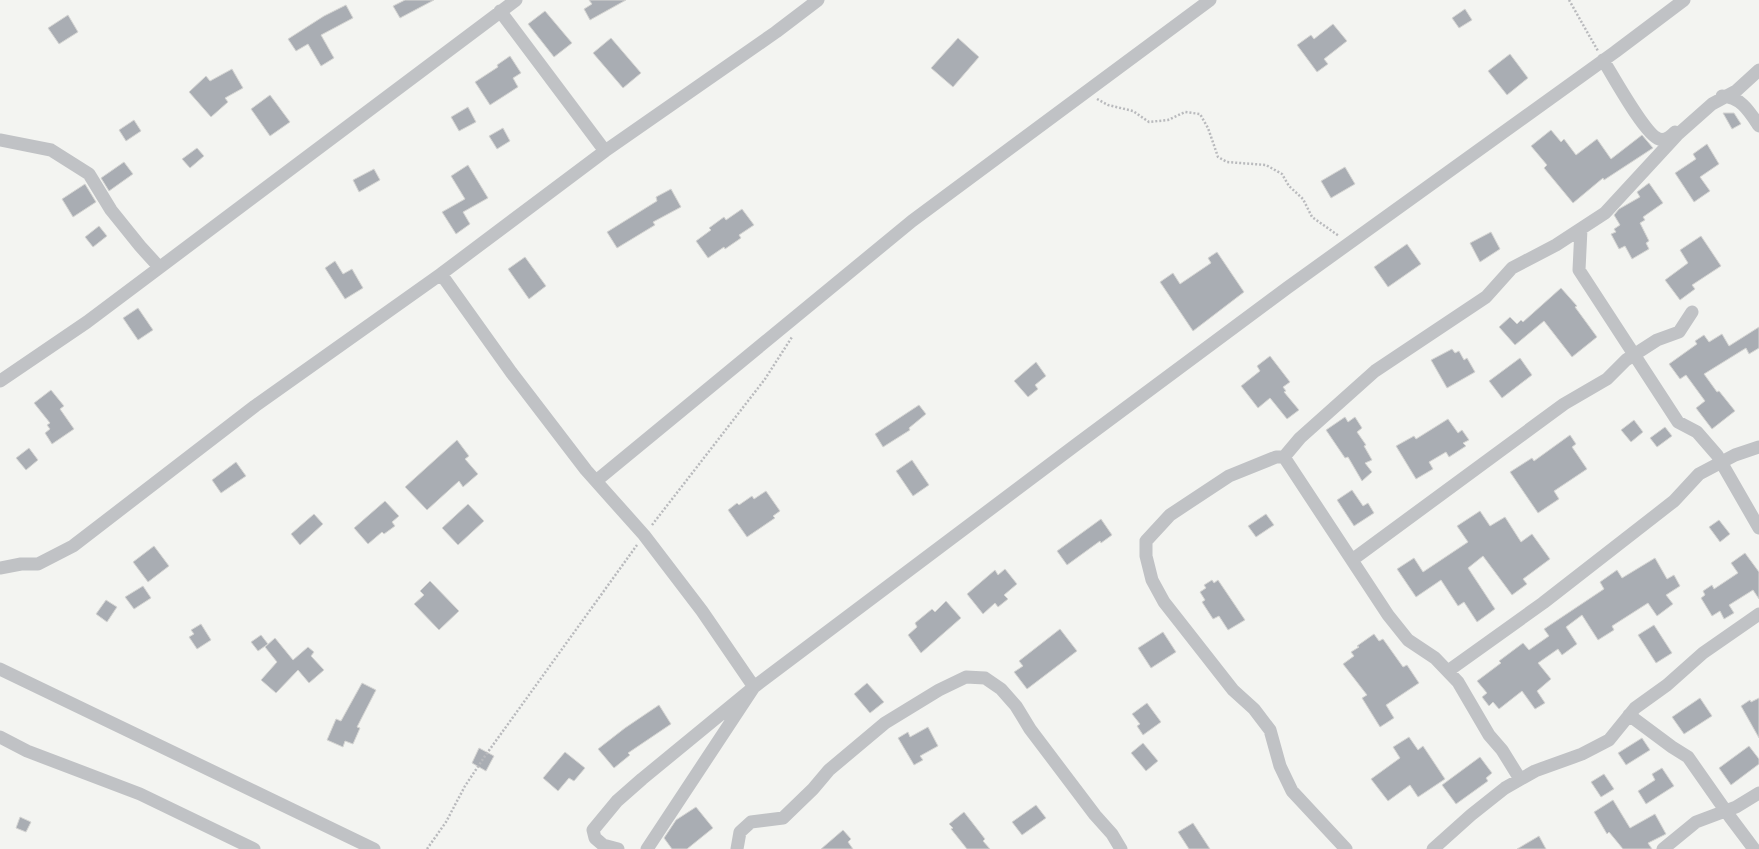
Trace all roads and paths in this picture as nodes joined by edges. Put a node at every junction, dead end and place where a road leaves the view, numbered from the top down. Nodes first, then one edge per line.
1 (516, 0) edge
2 (818, 0) edge
3 (1210, 0) edge
4 (1569, 0) edge
5 (1684, 0) edge
6 (500, 11) junction
7 (1603, 60) junction
8 (1759, 70) edge
9 (1085, 93) junction
10 (1726, 96) junction
11 (1759, 126) edge
12 (0, 140) edge
13 (605, 151) junction
14 (1581, 229) junction
15 (1348, 244) junction
16 (159, 267) junction
17 (441, 274) junction
18 (1692, 312) dead end
19 (793, 335) dead end
20 (1635, 354) junction
21 (0, 381) edge
22 (1759, 447) edge
23 (1284, 457) junction
24 (1721, 462) junction
25 (596, 481) junction
26 (1759, 528) edge
27 (644, 535) junction
28 (1352, 560) junction
29 (0, 568) edge
30 (1759, 614) edge
31 (0, 669) edge
32 (1448, 671) junction
33 (754, 687) junction
34 (1629, 715) junction
35 (0, 737) edge
36 (1520, 779) junction
37 (1759, 793) edge
38 (1725, 811) junction
39 (254, 849) edge
40 (374, 849) edge
41 (427, 849) edge
42 (618, 849) edge
43 (647, 849) edge
44 (737, 849) edge
45 (1121, 849) edge
46 (1346, 849) edge
47 (1433, 849) edge
48 (1663, 849) edge
49 (1754, 849) edge

1 - 6 street
2 - 13 street
3 - 9 street
4 - 7 path
5 - 7 street
6 - 13 street
6 - 16 street
7 - 10 street
7 - 15 street
8 - 10 street
9 - 15 path
9 - 25 street
10 - 11 street
10 - 14 street
12 - 16 street
13 - 17 street
14 - 20 street
14 - 23 street
15 - 33 street
16 - 21 street
17 - 25 street
17 - 29 street
18 - 20 street
19 - 27 path
20 - 24 street
20 - 28 street
22 - 24 street
23 - 28 street
23 - 46 street
24 - 26 street
24 - 32 street
25 - 27 street
27 - 33 street
27 - 41 path
28 - 32 street
30 - 34 street
31 - 40 street
32 - 36 street
33 - 42 street
33 - 43 street
34 - 36 street
34 - 38 street
35 - 39 street
36 - 47 street
37 - 38 street
38 - 48 street
38 - 49 street
44 - 45 street

